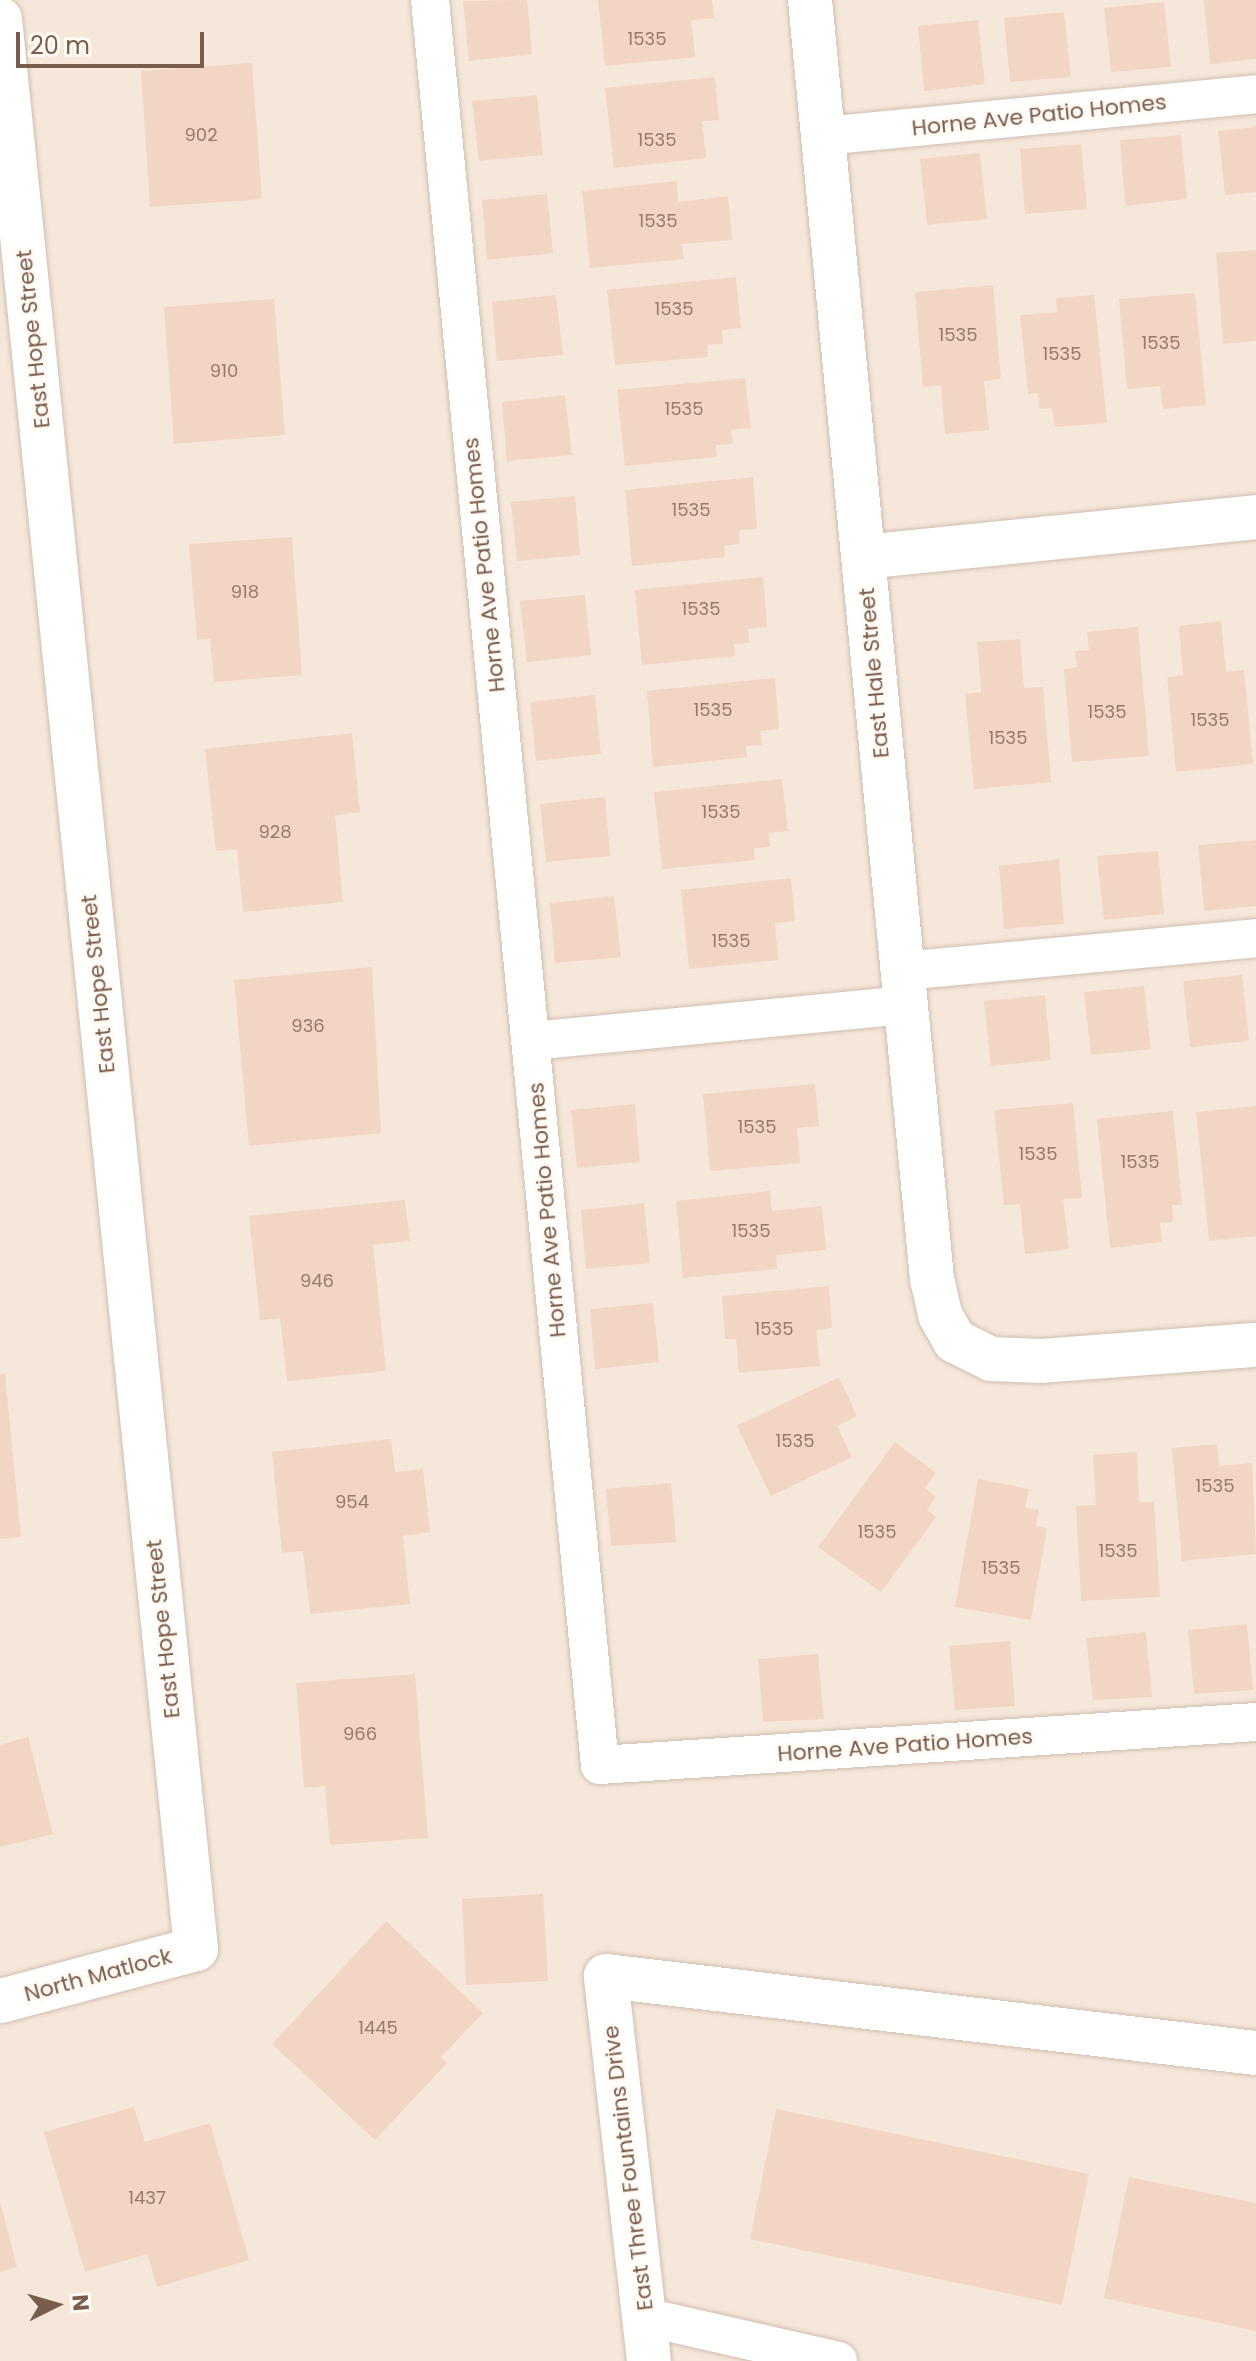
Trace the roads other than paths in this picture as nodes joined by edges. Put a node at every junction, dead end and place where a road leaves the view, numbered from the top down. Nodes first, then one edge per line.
1 (430, 0) edge
2 (810, 0) edge
3 (0, 19) edge
4 (1256, 94) edge
5 (823, 136) junction
6 (8, 176) edge
7 (1256, 517) edge
8 (864, 557) junction
9 (1256, 938) edge
10 (904, 988) junction
11 (531, 1041) junction
12 (1256, 1345) edge
13 (1256, 1722) edge
14 (196, 1949) joint
15 (0, 2001) edge
16 (1256, 2053) edge
17 (645, 2317) junction
18 (649, 2361) edge
19 (838, 2361) edge

1 - 11 lane, Horne Ave Patio Homes
2 - 5 street, East Hale Street
3 - 6 street, East Hope Street
4 - 5 lane, Horne Ave Patio Homes
5 - 8 street, East Hale Street
6 - 14 street, East Hope Street
7 - 8 street
8 - 10 street, East Hale Street
9 - 10 lane
10 - 11 lane
10 - 12 street, East Hale Street
11 - 13 lane, Horne Ave Patio Homes
14 - 15 street, North Matlock
16 - 17 street, East Three Fountains Drive
17 - 18 street, East Three Fountains Drive
17 - 19 lane

